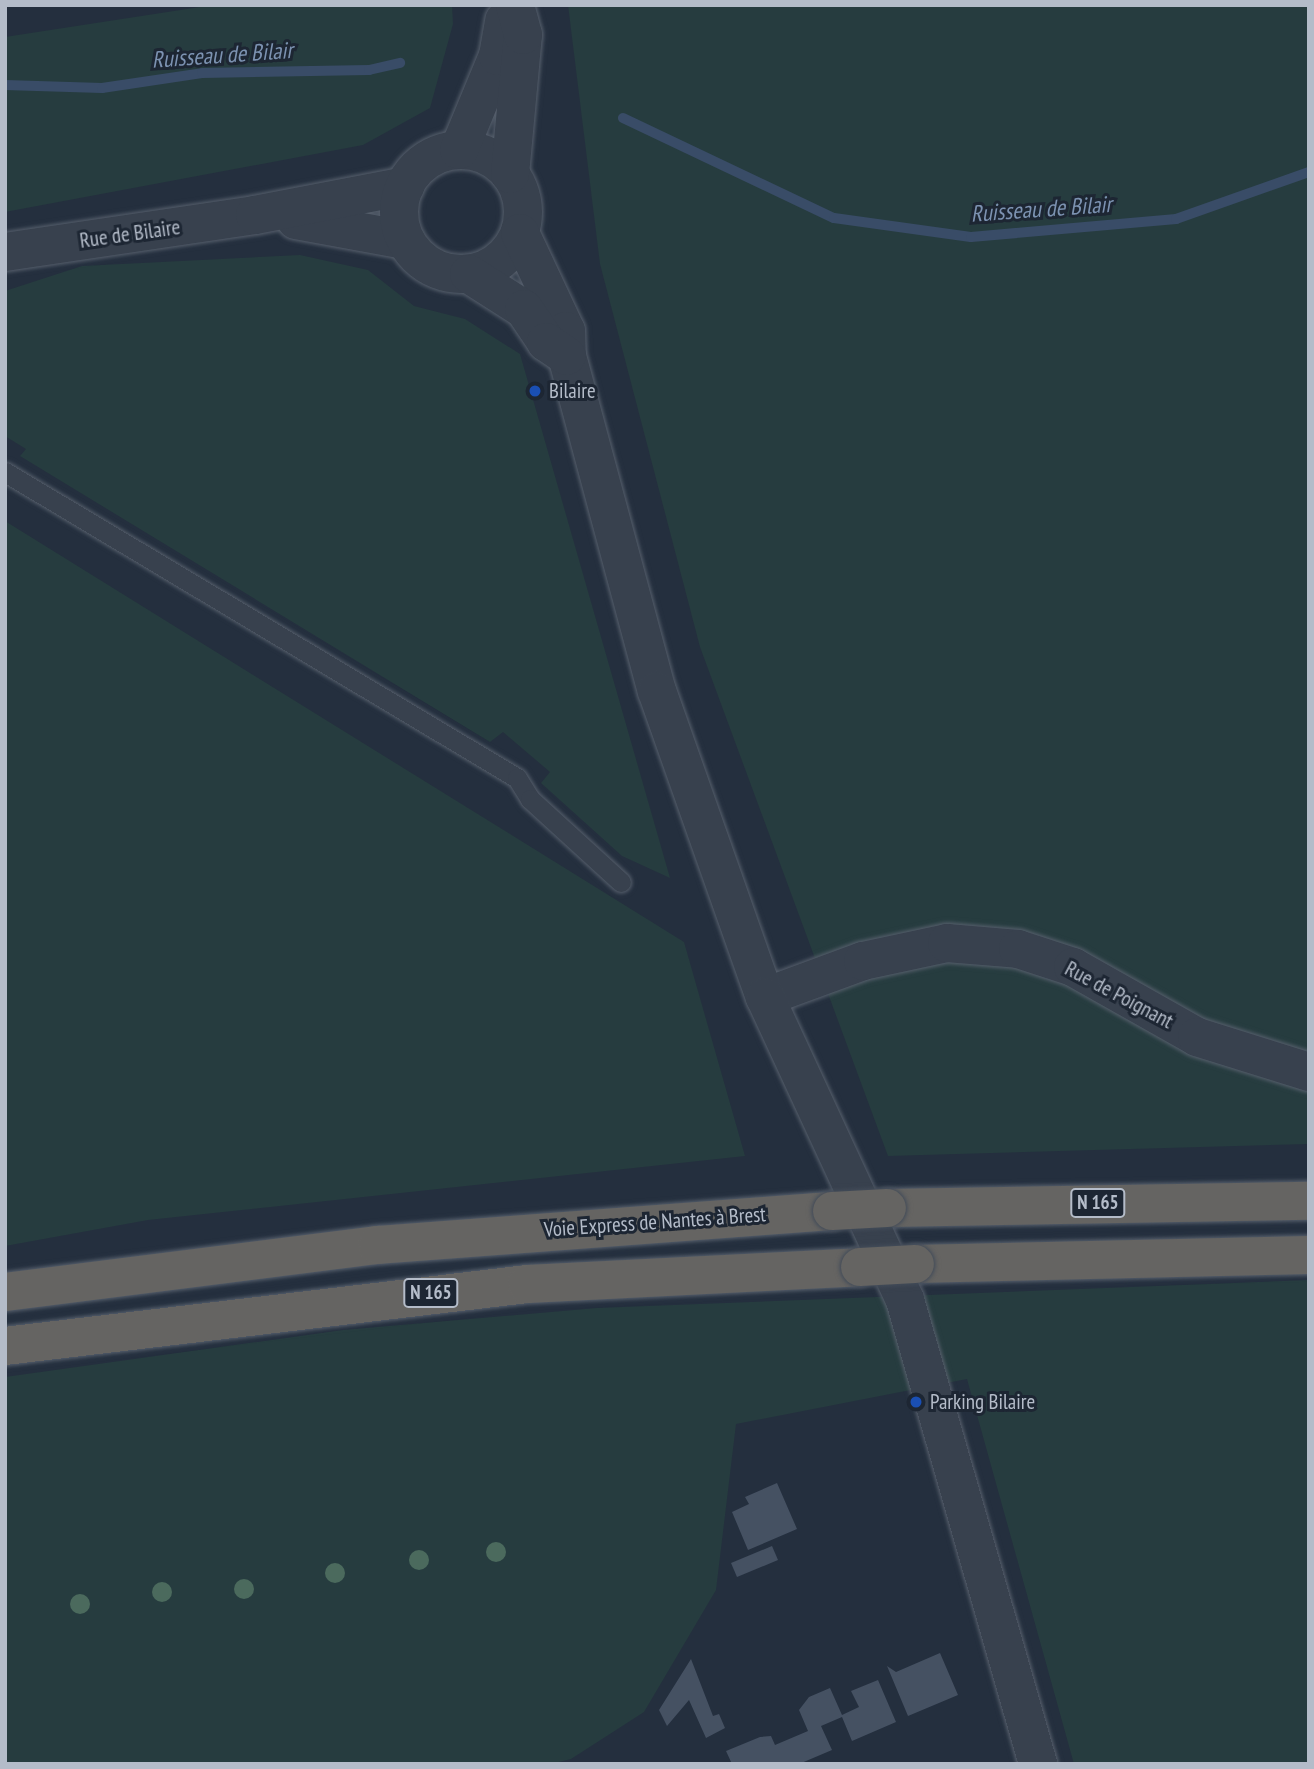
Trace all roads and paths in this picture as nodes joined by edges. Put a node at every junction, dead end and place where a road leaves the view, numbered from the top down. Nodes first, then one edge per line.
1 (507, 5) edge
2 (515, 5) edge
3 (458, 150) junction
4 (510, 174) junction
5 (405, 186) junction
6 (255, 215) junction
7 (520, 233) junction
8 (405, 240) junction
9 (5, 252) edge
10 (469, 274) junction
11 (567, 356) junction
12 (5, 472) edge
13 (621, 882) dead end
14 (765, 997) junction
15 (1309, 1072) edge
16 (1309, 1201) edge
17 (1309, 1255) edge
18 (5, 1293) edge
19 (5, 1346) edge
20 (1038, 1764) edge

1 - 3 street
2 - 4 street
3 - 4 street
3 - 5 street
4 - 7 street
5 - 6 street, Rue de Bilaire
5 - 8 street
6 - 8 street, Rue de Bilaire
6 - 9 street, Rue de Bilaire
7 - 10 street
7 - 11 street
8 - 10 street
10 - 11 street
11 - 14 street
12 - 13 lane
14 - 15 street, Rue de Poignant
14 - 20 street
16 - 18 highway, Voie Express de Nantes à Brest / N 165, bridge
17 - 19 highway, N 165, bridge

